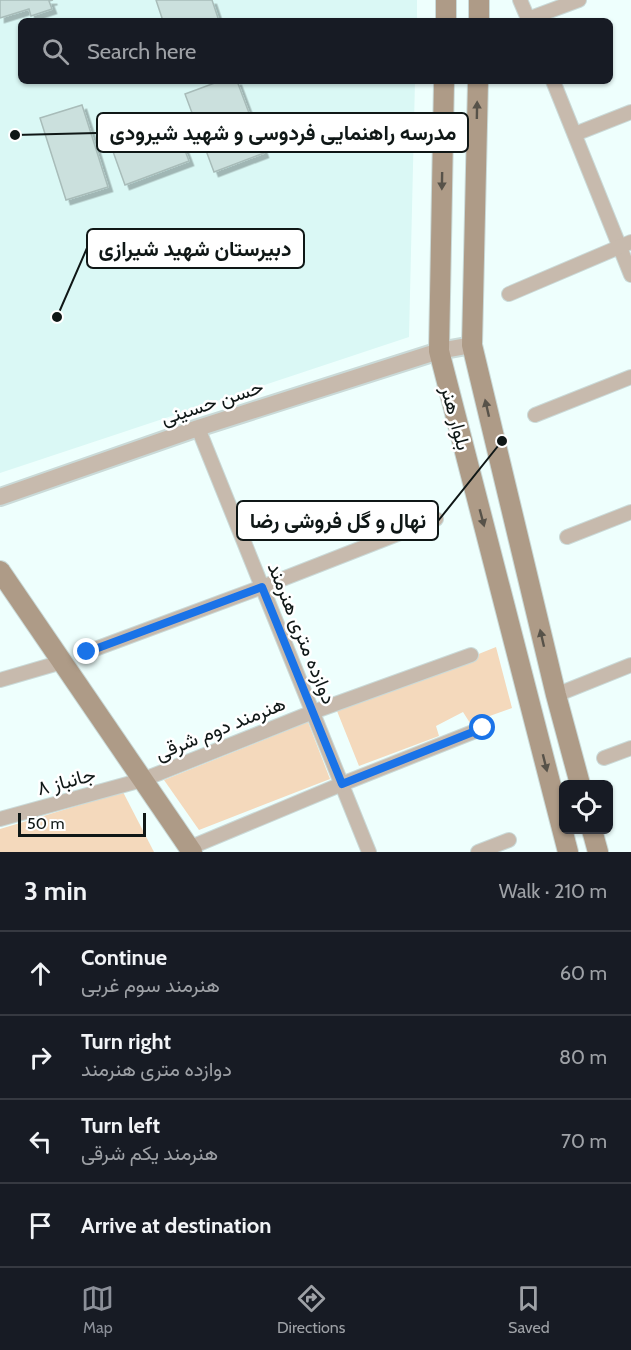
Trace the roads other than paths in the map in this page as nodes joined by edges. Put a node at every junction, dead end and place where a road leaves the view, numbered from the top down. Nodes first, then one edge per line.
1 (446, 0) edge
2 (479, 0) edge
3 (520, 0) edge
4 (579, 0) edge
5 (446, 18) edge
6 (479, 18) edge
7 (528, 18) edge
8 (534, 18) edge
9 (444, 84) edge
10 (478, 84) edge
11 (554, 84) edge
12 (631, 112) edge
13 (574, 134) junction
14 (625, 244) edge
15 (631, 275) edge
16 (509, 294) dead end
17 (472, 345) junction
18 (439, 351) junction
19 (631, 377) edge
20 (535, 415) dead end
21 (198, 428) junction
22 (0, 497) edge
23 (631, 512) edge
24 (436, 519) dead end
25 (567, 537) dead end
26 (0, 571) edge
27 (262, 587) junction
28 (87, 652) dead end
29 (471, 655) dead end
30 (62, 662) junction
31 (631, 665) edge
32 (0, 680) edge
33 (556, 695) junction
34 (313, 712) junction
35 (483, 728) dead end
36 (631, 748) edge
37 (604, 758) dead end
38 (142, 780) junction
39 (579, 780) edge
40 (342, 784) junction
41 (0, 819) edge
42 (593, 834) edge
43 (509, 840) dead end
44 (190, 850) edge
45 (369, 852) edge
46 (478, 852) edge
47 (568, 852) edge
48 (598, 852) edge

1 - 5 main road
2 - 6 main road
3 - 7 street
4 - 8 street
9 -> 18 main road, بلوار هنر
17 -> 10 main road, بلوار هنر
11 - 13 street
12 - 13 street
13 - 14 street
14 - 15 street
14 - 16 street
17 - 18 street, حسن حسینی
33 -> 17 main road, بلوار هنر
18 - 21 street, حسن حسینی
18 -> 47 main road, بلوار هنر
19 - 20 street
21 - 22 street, حسن حسینی
21 - 27 street, دوازده متری هنرمند
23 - 25 street
24 - 27 street
26 - 30 main road
27 - 28 street
27 - 34 street, دوازده متری هنرمند
29 - 34 street, هنرمند دوم شرقی
30 - 32 street
30 - 38 main road
31 - 33 street
33 - 39 main road, بلوار هنر
34 - 38 street, هنرمند دوم شرقی
34 - 40 street, دوازده متری هنرمند
35 - 40 street
36 - 37 street
38 - 41 street, جانباز ۸
38 - 44 main road
40 - 44 street
40 - 45 street, دوازده متری هنرمند
42 - 48 main road
43 - 46 street

